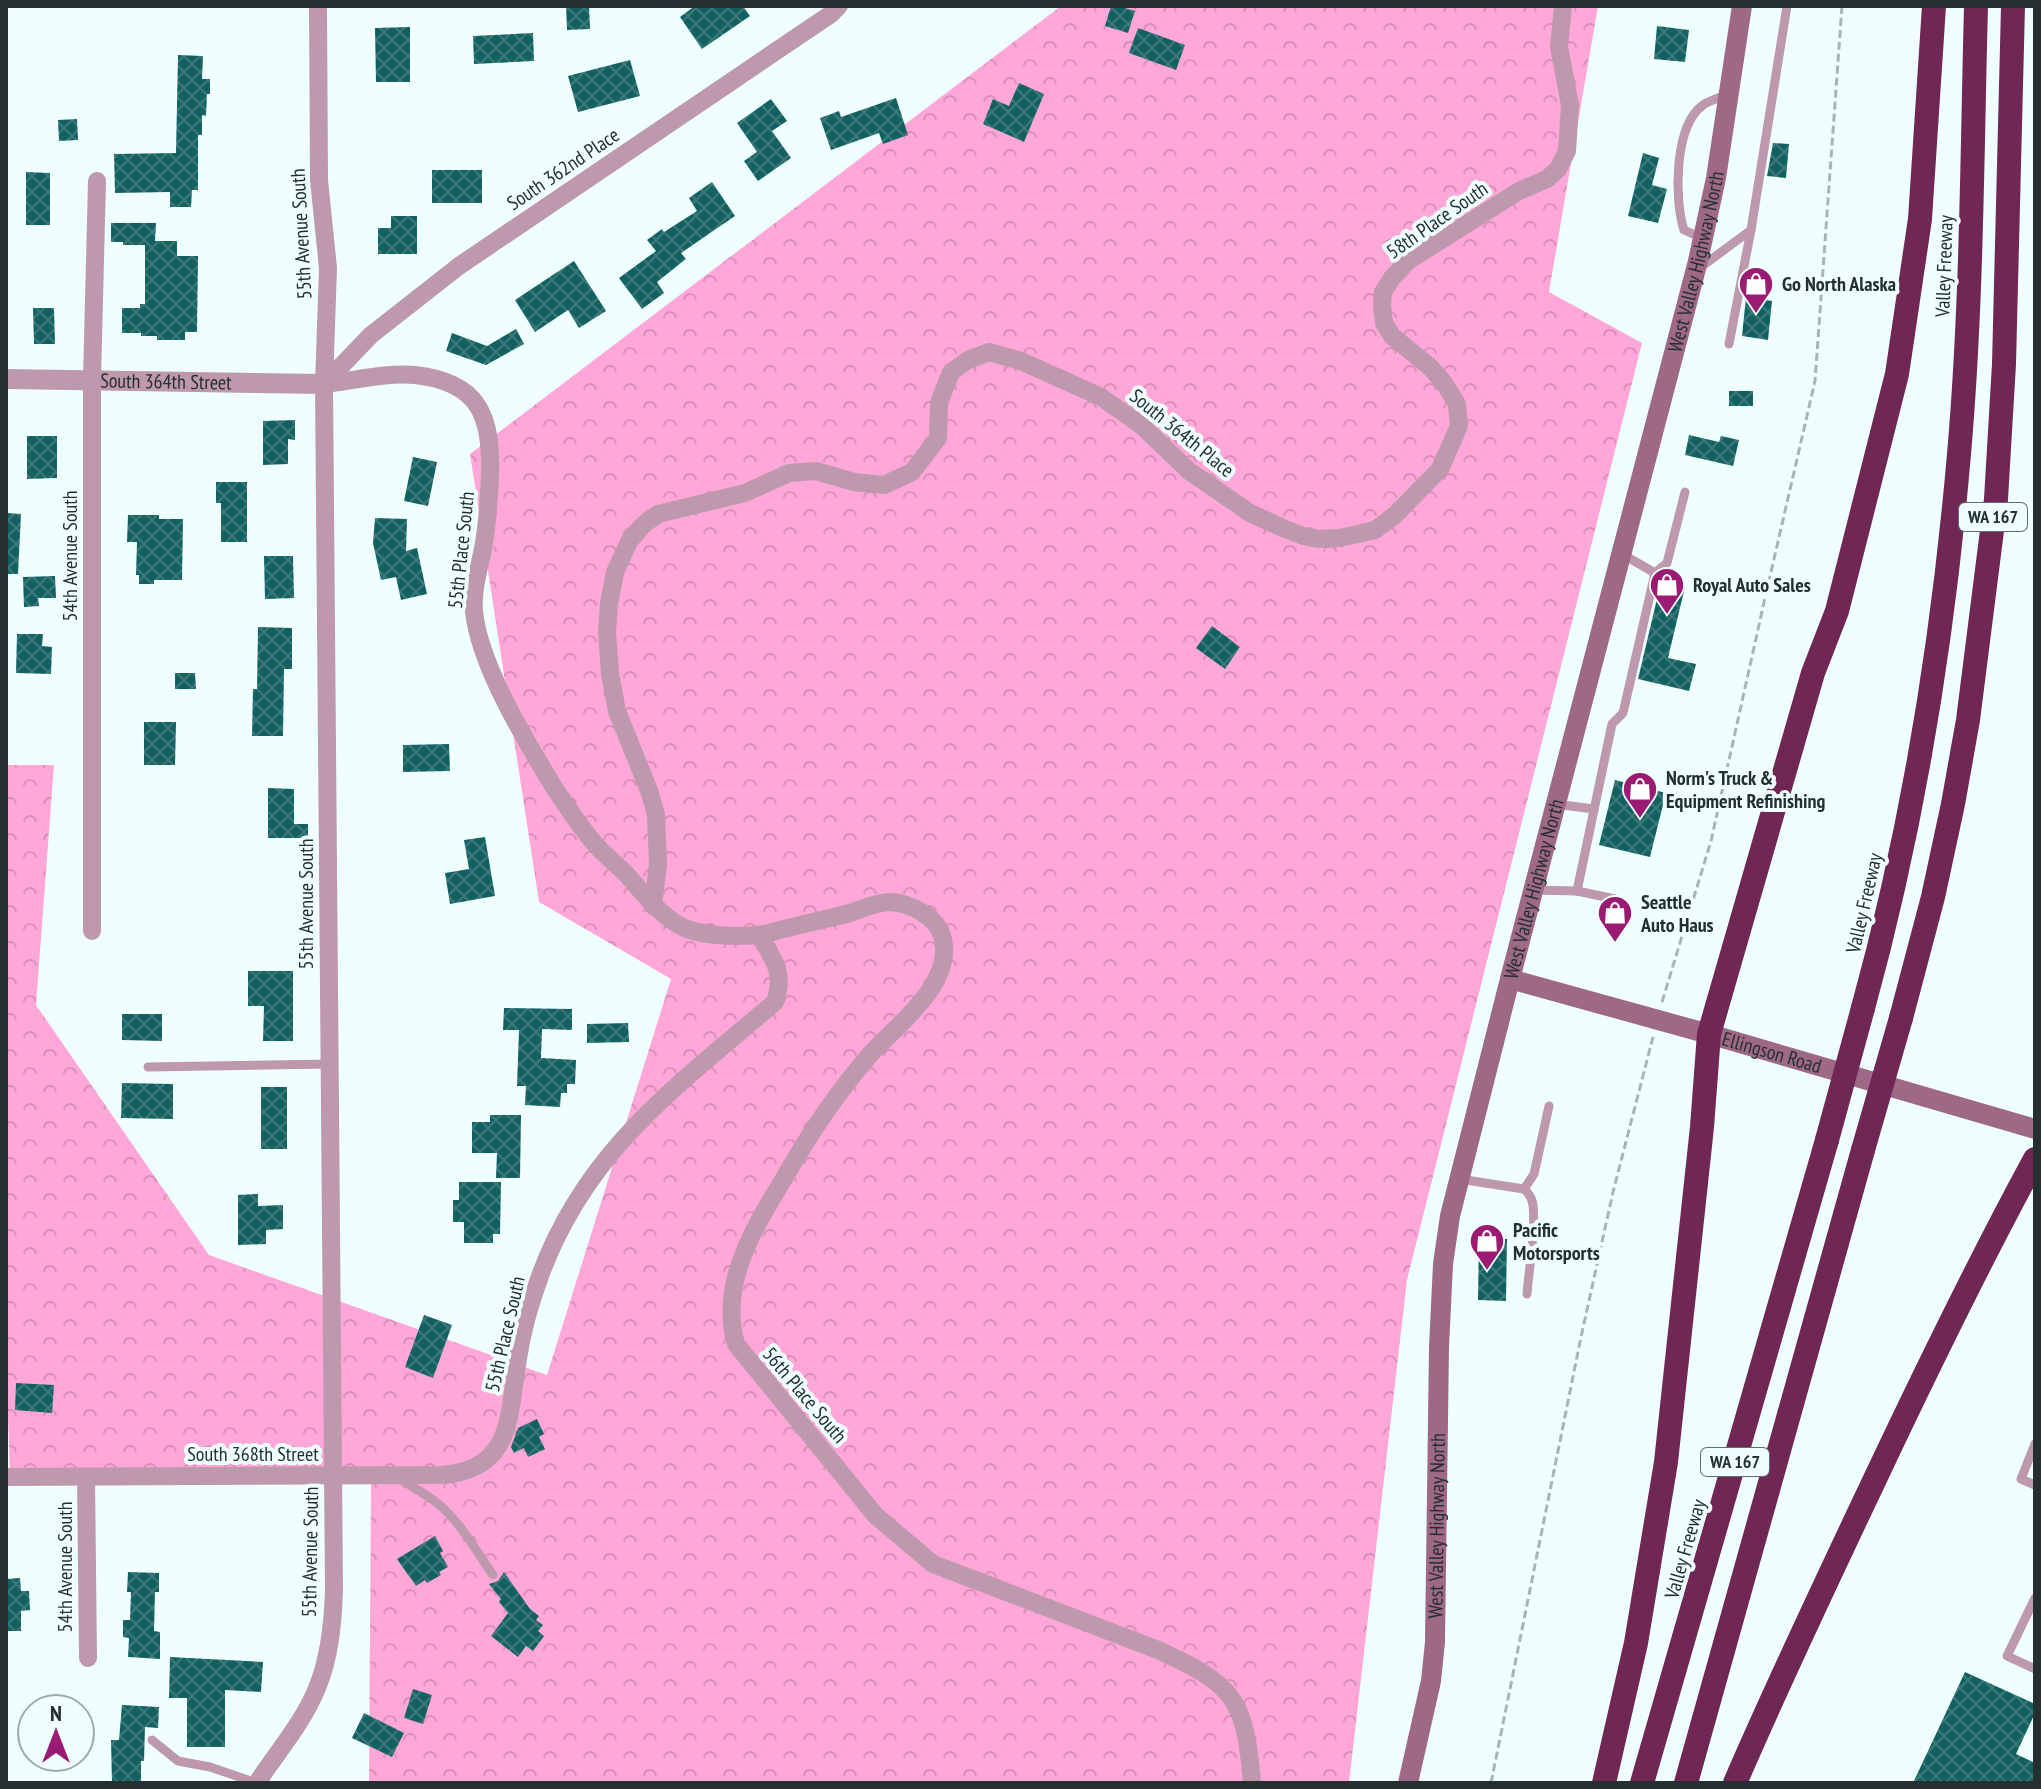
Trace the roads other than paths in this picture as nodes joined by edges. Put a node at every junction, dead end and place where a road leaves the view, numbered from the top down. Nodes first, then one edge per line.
1 (318, 6) edge
2 (839, 6) edge
3 (1563, 6) edge
4 (1742, 6) edge
5 (1787, 6) edge
6 (1934, 6) edge
7 (1976, 6) edge
8 (2013, 6) edge
9 (1730, 94) junction
10 (97, 181) dead end
11 (1751, 230) junction
12 (1703, 239) junction
13 (1695, 272) junction
14 (1729, 344) dead end
15 (6, 379) edge
16 (92, 380) junction
17 (324, 384) junction
18 (1440, 469) joint
19 (1685, 492) dead end
20 (1620, 556) junction
21 (1655, 573) junction
22 (1555, 804) junction
23 (1594, 809) junction
24 (1533, 890) junction
25 (1577, 891) junction
26 (1615, 899) dead end
27 (653, 906) junction
28 (92, 931) dead end
29 (759, 935) junction
30 (1510, 979) junction
31 (1709, 1034) junction
32 (330, 1064) junction
33 (148, 1067) dead end
34 (1549, 1106) dead end
35 (2035, 1129) edge
36 (2035, 1159) edge
37 (1459, 1179) junction
38 (1524, 1189) junction
39 (1527, 1294) dead end
40 (2035, 1444) edge
41 (494, 1454) joint
42 (333, 1476) junction
43 (396, 1476) junction
44 (6, 1477) edge
45 (86, 1477) junction
46 (2035, 1485) edge
47 (493, 1575) dead end
48 (2035, 1598) edge
49 (88, 1658) dead end
50 (2035, 1669) edge
51 (152, 1740) dead end
52 (257, 1783) edge
53 (1252, 1783) edge
54 (1408, 1783) edge
55 (1604, 1783) edge
56 (1642, 1783) edge
57 (1686, 1783) edge
58 (1735, 1783) edge

1 - 17 street, 55th Avenue South
2 - 17 street, South 362nd Place
3 - 18 street, 58th Place South
4 - 9 main road, West Valley Highway North
5 - 11 lane
6 - 31 highway
7 - 56 highway, Valley Freeway / WA 167, bridge
8 - 57 highway, WA 167, bridge
9 - 12 main road, West Valley Highway North
9 - 12 lane
10 - 16 street, 54th Avenue South
11 - 13 lane
11 - 14 lane
12 - 13 main road, West Valley Highway North
13 - 20 main road, West Valley Highway North
15 - 16 street, South 364th Street
16 - 17 street, South 364th Street
16 - 28 street, 54th Avenue South
17 - 27 street, 55th Place South
17 - 32 street, 55th Avenue South
18 - 27 street, South 364th Place
19 - 21 lane
20 - 21 lane
20 - 22 main road, West Valley Highway North
21 - 23 lane
22 - 23 lane
22 - 24 main road, West Valley Highway North
23 - 25 lane
24 - 25 lane
24 - 30 main road, West Valley Highway North
25 - 26 lane
27 - 29 street, 56th Place South
29 - 41 street, 55th Place South
29 - 53 street, 56th Place South
30 - 31 main road, Ellingson Road
30 - 37 main road, West Valley Highway North
31 - 35 main road, Ellingson Road
31 - 55 highway
32 - 33 lane
32 - 42 street, 55th Avenue South
34 - 38 lane
36 - 58 highway
37 - 38 lane
37 - 54 main road, West Valley Highway North
38 - 39 lane
40 - 46 lane
41 - 43 street, South 368th Street
42 - 43 street, South 368th Street
42 - 45 street, South 368th Street
42 - 52 street, 55th Avenue South
43 - 47 lane
44 - 45 street, South 368th Street
45 - 49 street, 54th Avenue South
48 - 50 lane
51 - 52 lane

